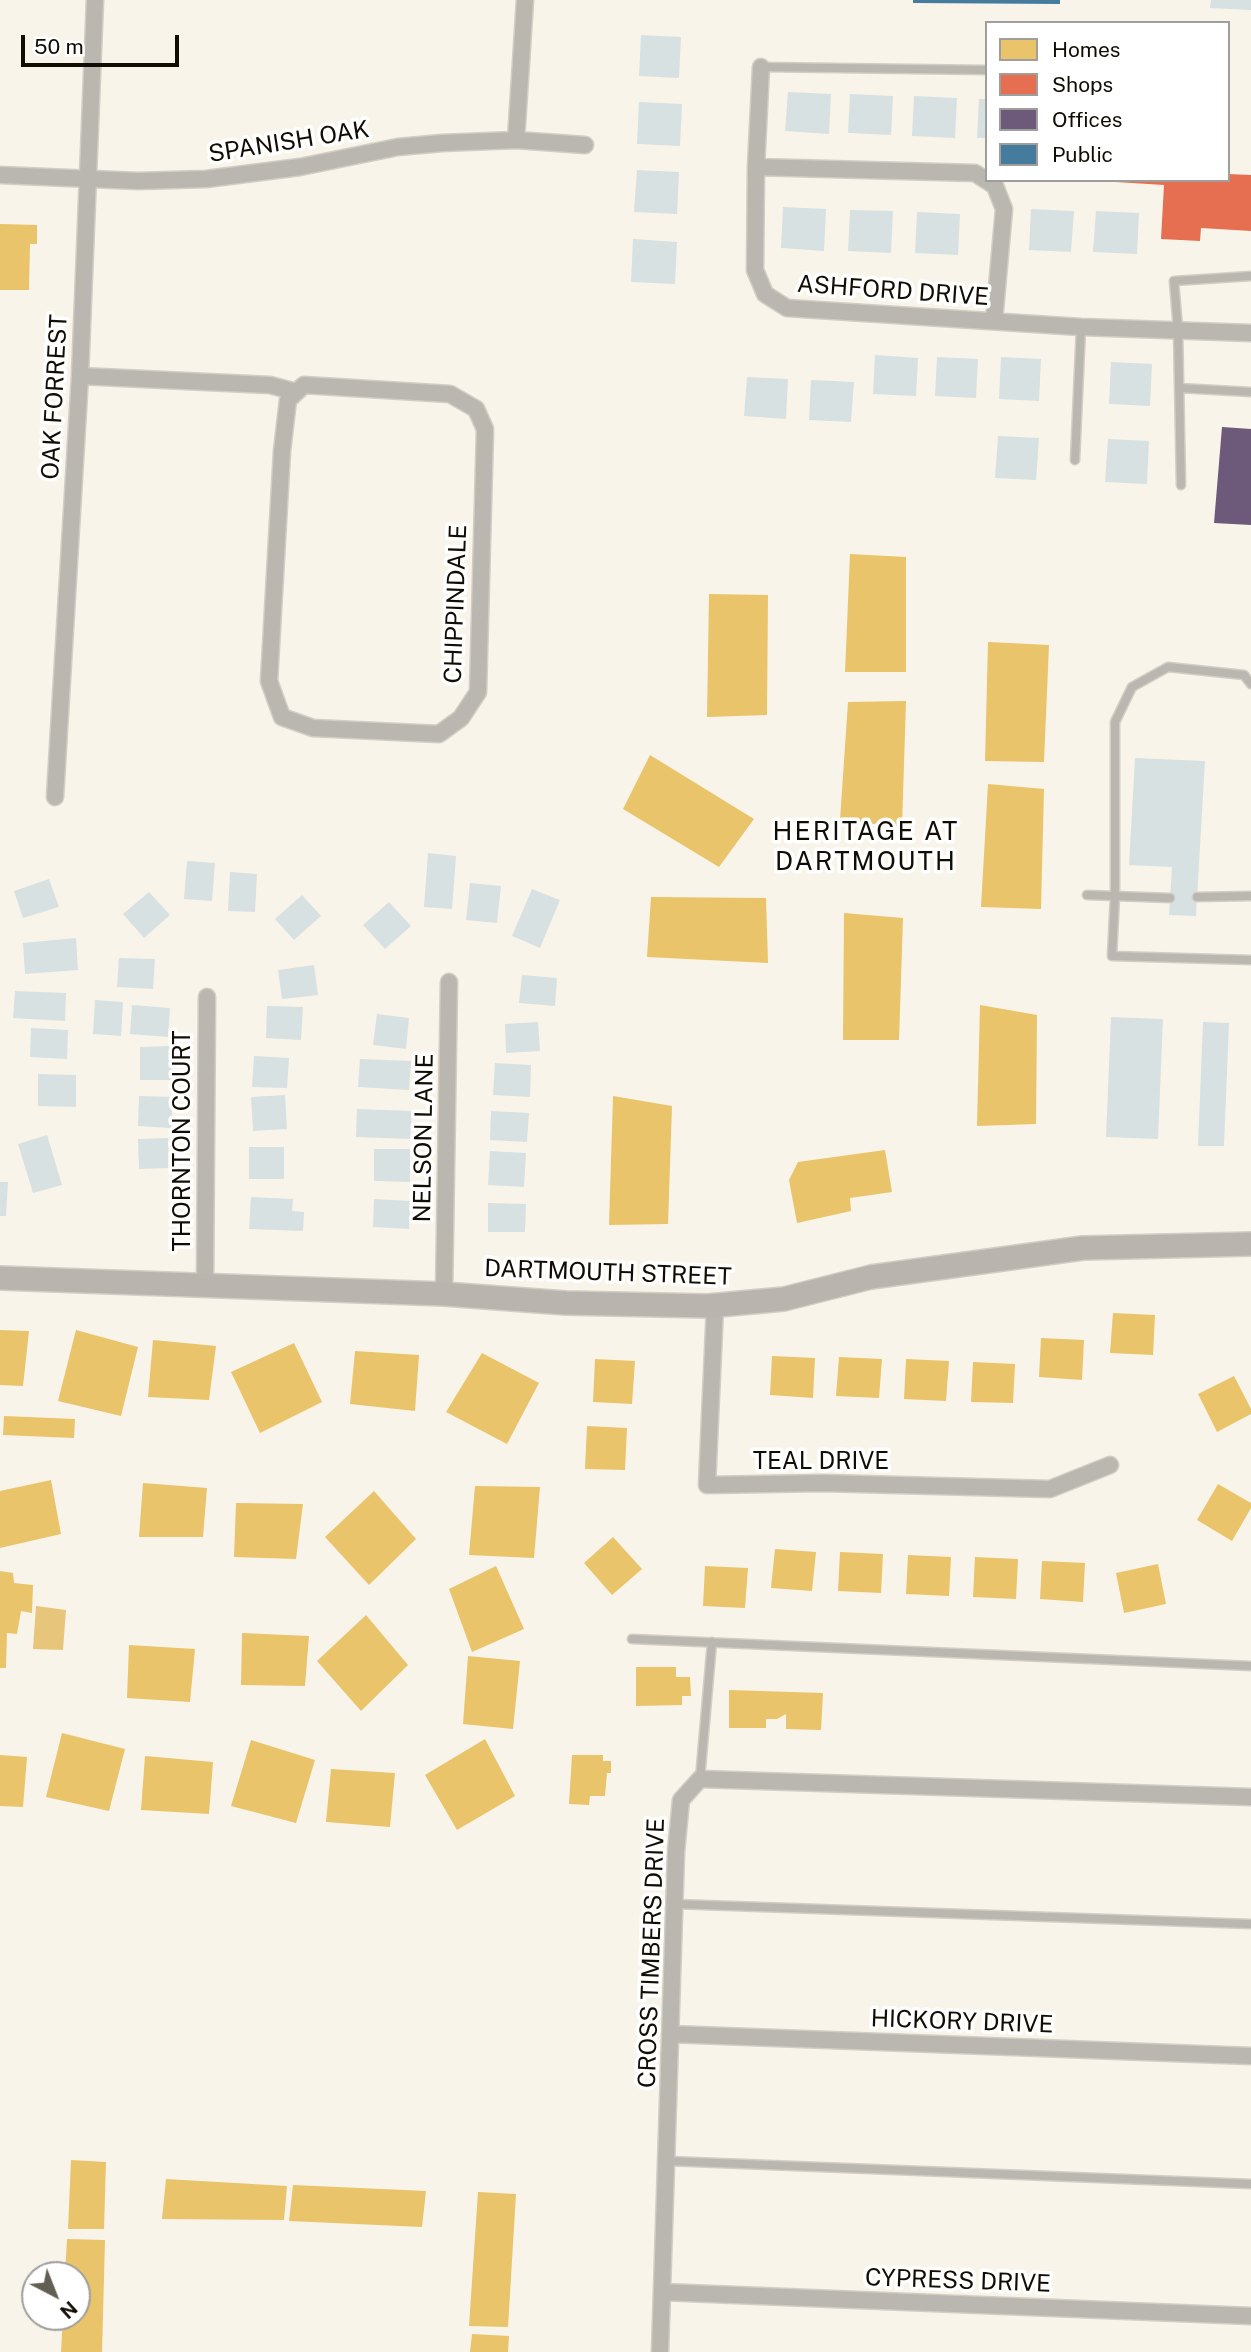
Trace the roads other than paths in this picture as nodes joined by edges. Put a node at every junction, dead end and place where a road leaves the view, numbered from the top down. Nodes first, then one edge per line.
1 (95, 0) edge
2 (525, 0) edge
3 (761, 67) joint
4 (985, 70) edge
5 (516, 140) junction
6 (585, 145) dead end
7 (756, 167) junction
8 (0, 176) edge
9 (90, 178) junction
10 (985, 180) edge
11 (989, 182) edge
12 (1251, 276) edge
13 (994, 321) junction
14 (1081, 327) junction
15 (1178, 329) junction
16 (1251, 332) edge
17 (80, 376) junction
18 (1179, 388) junction
19 (1251, 391) edge
20 (296, 392) junction
21 (1075, 460) dead end
22 (1181, 485) dead end
23 (1251, 684) edge
24 (55, 797) dead end
25 (1087, 895) dead end
26 (1115, 896) junction
27 (1251, 896) edge
28 (1197, 897) dead end
29 (1170, 898) dead end
30 (1251, 960) edge
31 (449, 982) dead end
32 (207, 998) dead end
33 (1251, 1244) edge
34 (0, 1278) edge
35 (205, 1285) junction
36 (444, 1294) junction
37 (715, 1306) junction
38 (1110, 1465) dead end
39 (632, 1639) dead end
40 (712, 1642) junction
41 (1251, 1666) edge
42 (699, 1779) junction
43 (1251, 1797) edge
44 (674, 1904) junction
45 (1251, 1924) edge
46 (670, 2034) junction
47 (1251, 2056) edge
48 (667, 2161) junction
49 (1251, 2184) edge
50 (662, 2292) junction
51 (1251, 2316) edge
52 (660, 2352) edge

1 - 9 street, OAK FORREST
2 - 5 street
3 - 4 lane
3 - 7 street, ASHFORD DRIVE
5 - 6 street, SPANISH OAK
5 - 9 street, SPANISH OAK
7 - 10 street
7 - 13 street, ASHFORD DRIVE
8 - 9 street, SPANISH OAK
9 - 17 street, OAK FORREST
11 - 13 street
12 - 15 lane
13 - 14 street, ASHFORD DRIVE
14 - 15 street, ASHFORD DRIVE
14 - 21 lane
15 - 16 street, ASHFORD DRIVE
15 - 18 lane
17 - 20 street, CHIPPINDALE
17 - 24 street, OAK FORREST
18 - 19 lane
18 - 22 lane
20 - 20 street, CHIPPINDALE
23 - 26 lane
25 - 26 lane
26 - 29 lane
26 - 30 lane
27 - 28 lane
31 - 36 street, NELSON LANE
32 - 35 street, THORNTON COURT
33 - 37 street, DARTMOUTH STREET
34 - 35 street, DARTMOUTH STREET
35 - 36 street, DARTMOUTH STREET
36 - 37 street, DARTMOUTH STREET
37 - 38 street, TEAL DRIVE
39 - 40 lane
40 - 41 lane
40 - 42 lane
42 - 43 street
42 - 44 street, CROSS TIMBERS DRIVE
44 - 45 lane
44 - 46 street, CROSS TIMBERS DRIVE
46 - 47 street, HICKORY DRIVE
46 - 48 street, CROSS TIMBERS DRIVE
48 - 49 lane
48 - 50 street, CROSS TIMBERS DRIVE
50 - 51 street, CYPRESS DRIVE
50 - 52 street, CROSS TIMBERS DRIVE

